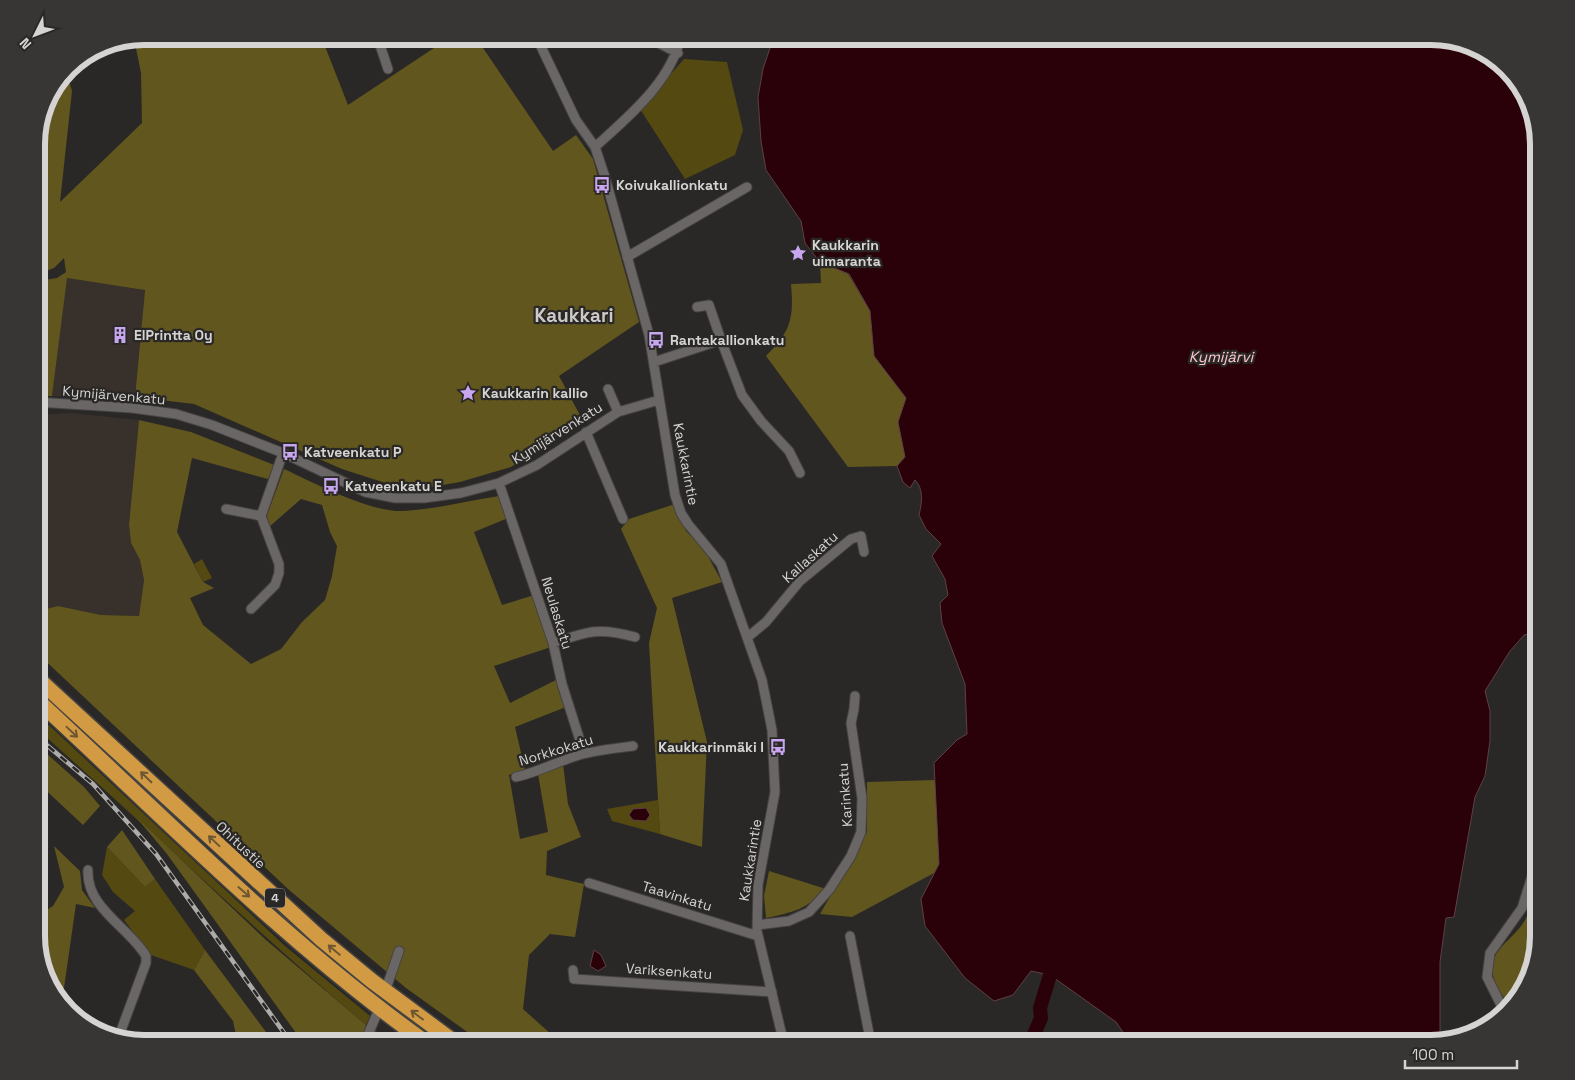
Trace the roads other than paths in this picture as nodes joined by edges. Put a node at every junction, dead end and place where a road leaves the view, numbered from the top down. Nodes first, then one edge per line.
1 (380, 45) edge
2 (540, 45) edge
3 (662, 45) edge
4 (679, 45) edge
5 (678, 53) junction
6 (388, 69) dead end
7 (595, 147) junction
8 (747, 187) dead end
9 (627, 256) junction
10 (697, 306) dead end
11 (721, 340) junction
12 (654, 362) junction
13 (608, 389) dead end
14 (659, 400) junction
15 (45, 403) edge
16 (618, 412) junction
17 (586, 432) junction
18 (283, 454) junction
19 (800, 473) dead end
20 (499, 483) junction
21 (226, 509) dead end
22 (262, 516) junction
23 (623, 519) dead end
24 (864, 552) dead end
25 (251, 609) dead end
26 (635, 637) dead end
27 (748, 637) junction
28 (553, 643) junction
29 (45, 685) edge
30 (855, 696) dead end
31 (45, 707) edge
32 (633, 746) dead end
33 (584, 754) junction
34 (516, 777) dead end
35 (88, 870) dead end
36 (1530, 879) edge
37 (588, 883) dead end
38 (757, 925) junction
39 (758, 936) junction
40 (850, 936) dead end
41 (399, 951) dead end
42 (573, 970) dead end
43 (388, 983) dead end
44 (772, 992) junction
45 (1501, 1005) edge
46 (376, 1016) dead end
47 (120, 1032) edge
48 (368, 1035) edge
49 (416, 1035) edge
50 (445, 1035) edge
51 (782, 1035) edge
52 (869, 1035) edge

1 - 6 street
2 - 7 street, Kaukkarintie
3 - 5 street
4 - 5 street
5 - 7 street
7 - 9 street, Kaukkarintie
8 - 9 street
9 - 12 street, Kaukkarintie
10 - 11 street
11 - 12 street
11 - 19 street
12 - 14 street, Kaukkarintie
13 - 16 street
14 - 16 street, Kymijärvenkatu
14 - 27 street, Kaukkarintie
15 - 18 street, Kymijärvenkatu
16 - 17 street, Kymijärvenkatu
17 - 20 street, Kymijärvenkatu
17 - 23 street
18 - 20 street, Kymijärvenkatu
18 - 22 street
20 - 28 street, Neulaskatu
21 - 22 street
22 - 25 street
24 - 27 street, Kallaskatu
26 - 28 street
27 - 38 street, Kaukkarintie
28 - 33 street, Neulaskatu
50 -> 29 highway, Ohitustie / 4
30 - 38 street, Karinkatu
31 -> 49 highway, 4
32 - 33 street, Norkkokatu
33 - 34 street, Norkkokatu
35 - 47 street
36 - 45 street
37 - 39 street, Taavinkatu
38 - 39 street, Kaukkarintie
39 - 44 street, Kaukkarintie
40 - 52 street
41 - 43 street
42 - 44 street, Variksenkatu
44 - 51 street, Kaukkarintie
46 - 48 street

